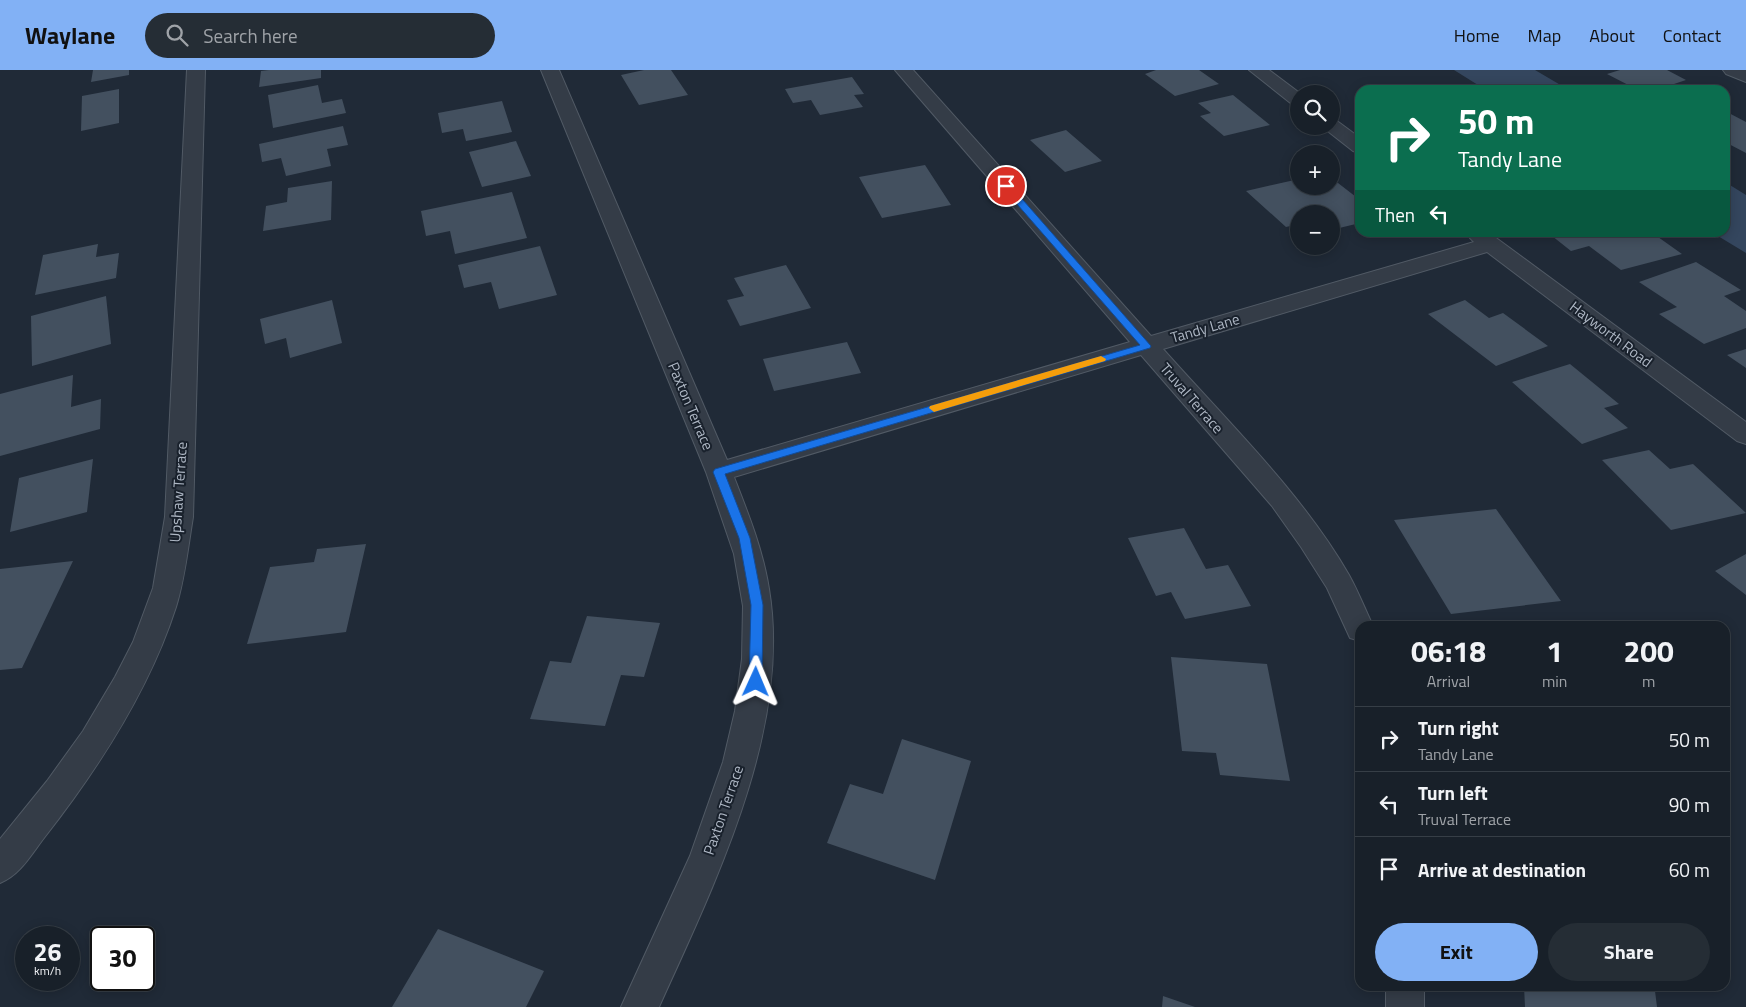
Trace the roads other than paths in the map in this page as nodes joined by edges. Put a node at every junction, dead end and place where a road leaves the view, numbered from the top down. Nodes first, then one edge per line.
1 (196, 70) edge
2 (550, 70) edge
3 (904, 70) edge
4 (1258, 70) edge
5 (1732, 70) edge
6 (1746, 77) edge
7 (1290, 94) edge
8 (1340, 132) edge
9 (1355, 143) edge
10 (1483, 238) edge
11 (1146, 346) junction
12 (1746, 435) edge
13 (719, 472) junction
14 (1356, 621) edge
15 (0, 866) edge
16 (1405, 991) edge
17 (640, 1007) edge
18 (1405, 1007) edge

1 - 15 street, Upshaw Terrace
2 - 13 street, Paxton Terrace
3 - 11 street, Truval Terrace
4 - 7 street
5 - 6 street
8 - 9 street
10 - 11 street, Tandy Lane
10 - 12 street, Hayworth Road
11 - 13 street, Tandy Lane
11 - 14 street, Truval Terrace
13 - 17 street, Paxton Terrace
16 - 18 street

